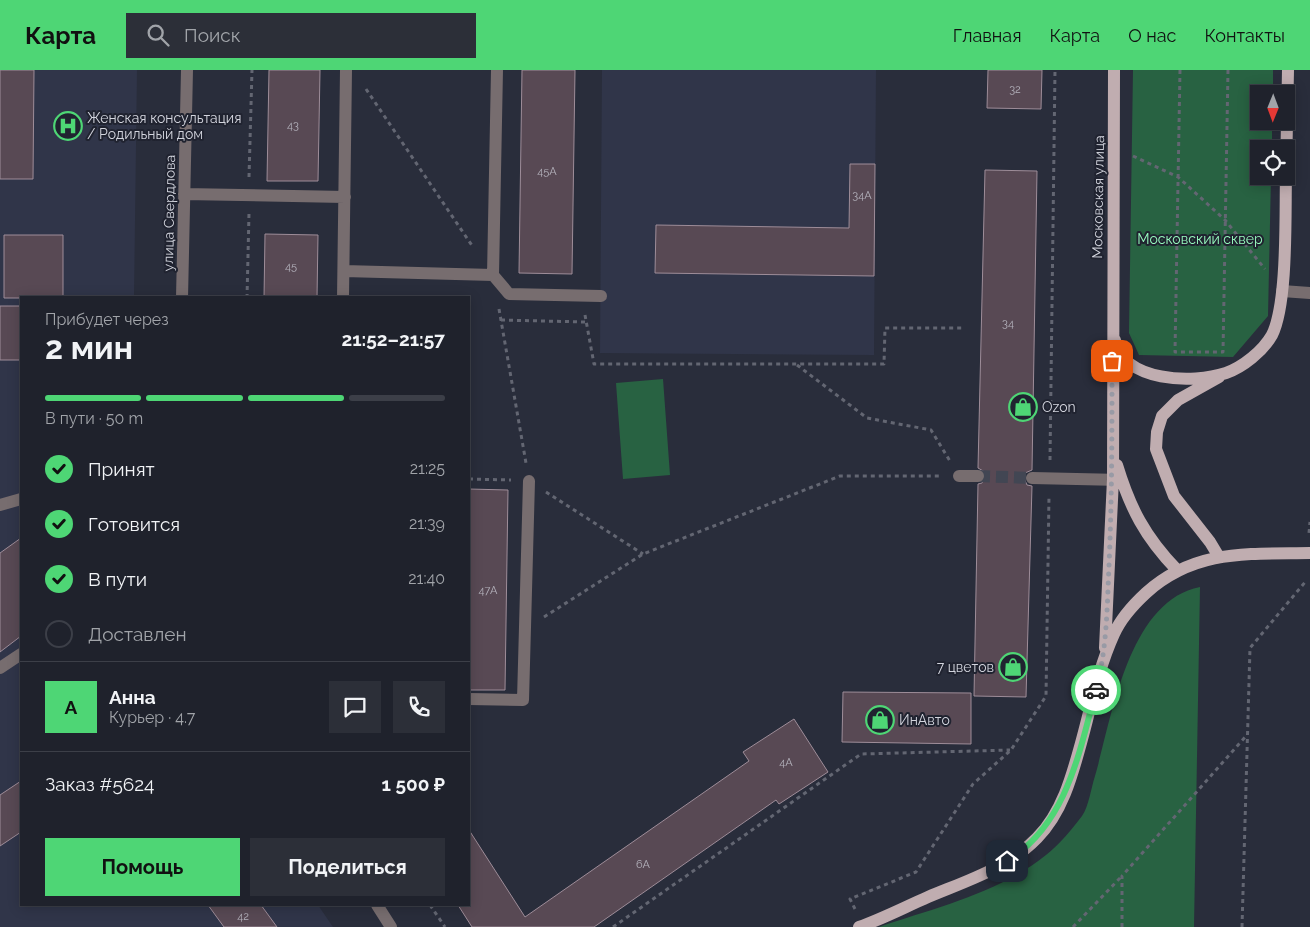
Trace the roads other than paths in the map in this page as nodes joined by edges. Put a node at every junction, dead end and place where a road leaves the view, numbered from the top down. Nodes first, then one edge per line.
1 (187, 70) edge
2 (346, 70) edge
3 (497, 70) edge
4 (1114, 70) edge
5 (1288, 70) edge
6 (1287, 140) edge
7 (1286, 185) edge
8 (184, 194) junction
9 (345, 197) junction
10 (344, 271) junction
11 (493, 275) junction
12 (1282, 291) junction
13 (1310, 293) edge
14 (182, 296) edge
15 (343, 296) edge
16 (600, 296) dead end
17 (1112, 325) junction
18 (1226, 373) junction
19 (959, 476) road end
20 (978, 476) tunnel mouth
21 (1032, 478) tunnel mouth
22 (1117, 479) junction
23 (529, 481) road end
24 (20, 499) edge
25 (0, 505) edge
26 (1310, 553) edge
27 (1219, 557) junction
28 (1177, 570) junction
29 (20, 655) edge
30 (1104, 658) junction
31 (0, 668) edge
32 (470, 699) edge
33 (378, 906) edge
34 (860, 926) edge
35 (391, 927) edge

1 - 8 street, улица Свердлова
2 - 9 street
3 - 11 street
4 - 17 main road, Московская улица
5 - 6 main road
7 - 12 main road
8 - 9 street
8 - 14 street, улица Свердлова
9 - 10 street
10 - 11 street
10 - 15 street
11 - 16 street
12 - 13 street
12 - 18 main road
17 - 18 main road
17 - 22 main road
18 - 27 main road
19 - 20 street
21 - 22 street
22 - 28 main road
22 - 30 main road
23 - 32 street
24 - 25 street
26 - 27 main road
27 - 28 main road
28 - 30 main road
29 - 31 street
30 - 34 main road
33 - 35 street

